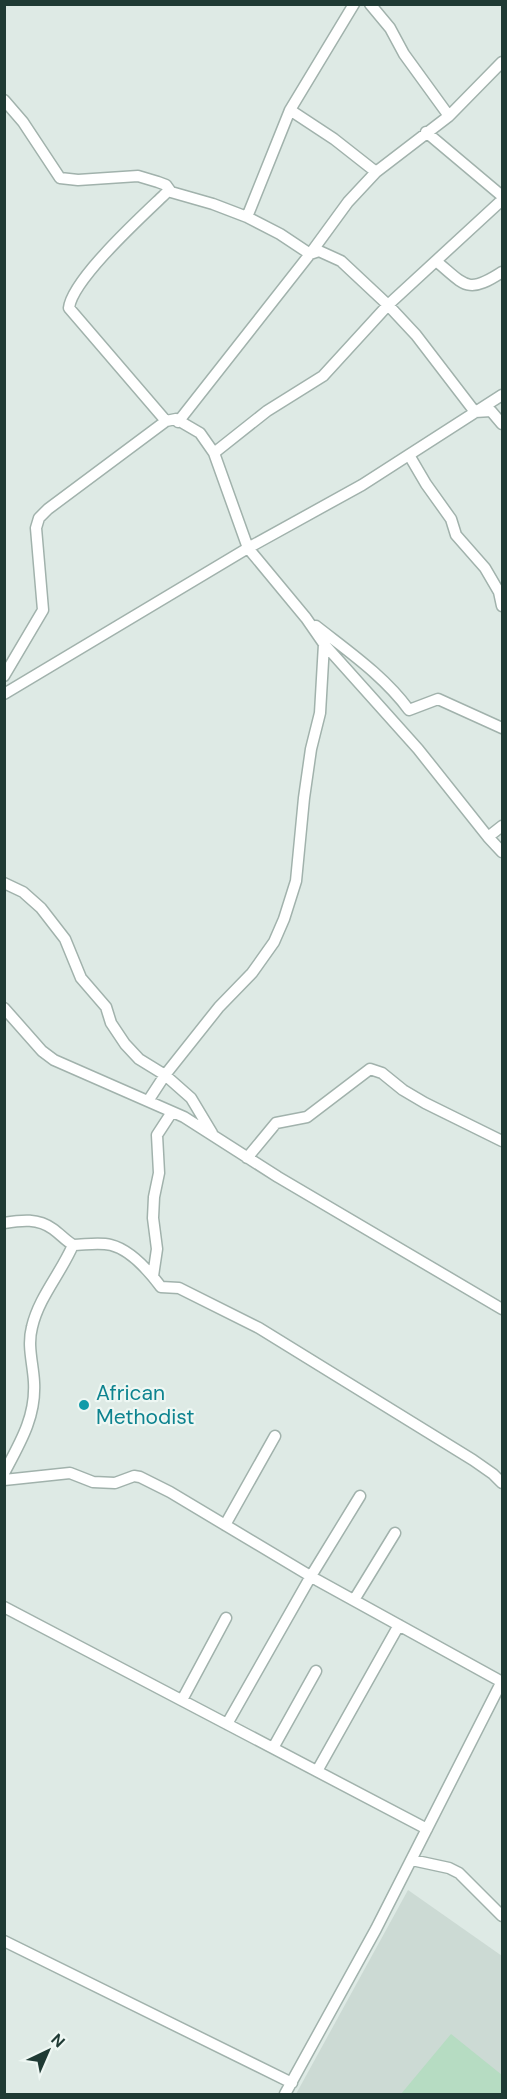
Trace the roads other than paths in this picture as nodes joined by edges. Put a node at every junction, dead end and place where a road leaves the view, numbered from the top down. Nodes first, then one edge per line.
1 (354, 4) edge
2 (370, 4) edge
3 (502, 62) edge
4 (4, 100) edge
5 (290, 110) junction
6 (449, 116) junction
7 (426, 132) junction
8 (376, 172) junction
9 (171, 192) junction
10 (502, 198) edge
11 (246, 217) junction
12 (310, 254) junction
13 (436, 261) junction
14 (502, 272) edge
15 (388, 305) junction
16 (502, 395) edge
17 (475, 412) junction
18 (166, 421) junction
19 (178, 422) junction
20 (502, 424) edge
21 (214, 453) junction
22 (409, 455) junction
23 (248, 548) junction
24 (502, 606) edge
25 (306, 618) junction
26 (324, 644) junction
27 (4, 676) edge
28 (4, 694) edge
29 (502, 728) edge
30 (502, 826) edge
31 (488, 837) junction
32 (502, 852) edge
33 (4, 883) edge
34 (4, 1008) edge
35 (165, 1075) junction
36 (148, 1101) junction
37 (172, 1112) junction
38 (213, 1135) junction
39 (502, 1141) edge
40 (247, 1158) junction
41 (4, 1223) edge
42 (73, 1245) junction
43 (153, 1276) junction
44 (502, 1308) edge
45 (275, 1436) dead end
46 (4, 1473) edge
47 (4, 1480) edge
48 (502, 1483) edge
49 (360, 1496) dead end
50 (225, 1525) junction
51 (395, 1533) dead end
52 (311, 1576) junction
53 (354, 1600) junction
54 (4, 1606) edge
55 (226, 1618) dead end
56 (399, 1625) junction
57 (316, 1671) dead end
58 (502, 1682) edge
59 (182, 1700) junction
60 (227, 1724) junction
61 (273, 1748) junction
62 (317, 1771) junction
63 (427, 1829) junction
64 (412, 1860) junction
65 (502, 1916) edge
66 (4, 1941) edge
67 (292, 2083) junction
68 (285, 2094) edge

1 - 5 street
2 - 6 street
3 - 6 street
4 - 9 street
5 - 8 street
5 - 11 street
6 - 7 street
7 - 8 street
7 - 10 street
8 - 12 street
9 - 11 street
9 - 18 street
10 - 13 street
11 - 12 street
12 - 15 street
12 - 19 street
13 - 14 street
13 - 15 street
15 - 17 street
15 - 21 street
16 - 17 street
17 - 20 street
17 - 22 street
18 - 19 street
18 - 27 street
19 - 21 street
21 - 23 street
22 - 23 street
22 - 24 street
23 - 25 street
23 - 28 street
25 - 26 street
25 - 29 street
26 - 31 street
26 - 35 street
30 - 31 street
31 - 32 street
33 - 35 street
34 - 36 street
35 - 36 street
35 - 38 street
36 - 37 street
37 - 38 street
37 - 43 street
38 - 40 street
39 - 40 street
40 - 44 street
41 - 42 street
42 - 43 street
42 - 46 street
43 - 48 street
45 - 50 street
47 - 50 street
49 - 52 street
50 - 52 street
51 - 53 street
52 - 53 street
52 - 60 street
53 - 56 street
54 - 59 street
55 - 59 street
56 - 58 street
56 - 62 street
57 - 61 street
58 - 63 street
59 - 60 street
60 - 61 street
61 - 62 street
62 - 63 street
63 - 64 street
64 - 65 street
64 - 67 street
66 - 67 street
67 - 68 street

